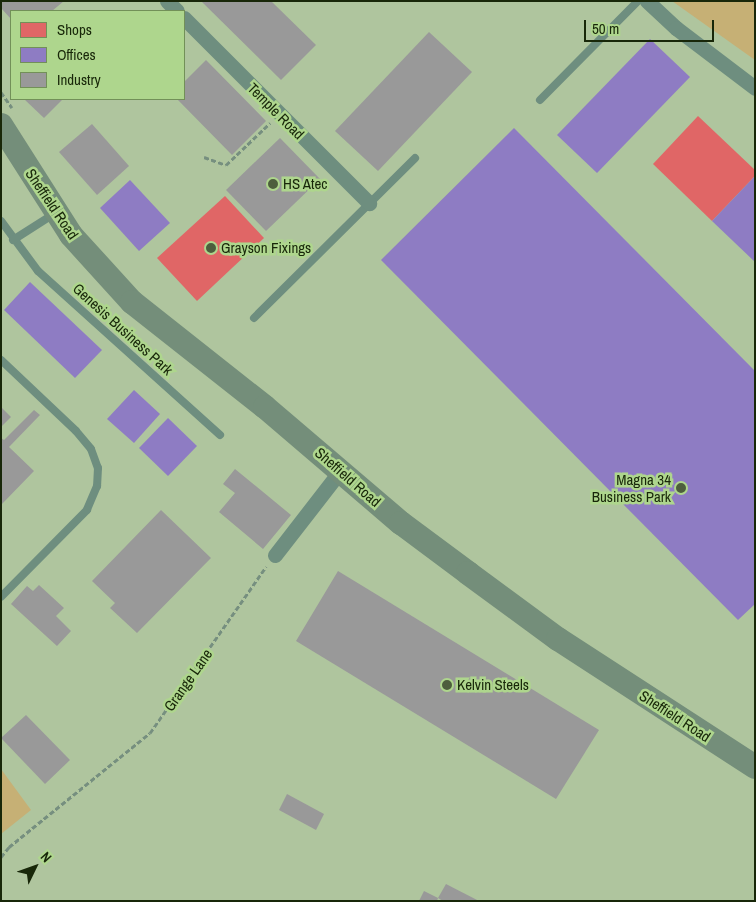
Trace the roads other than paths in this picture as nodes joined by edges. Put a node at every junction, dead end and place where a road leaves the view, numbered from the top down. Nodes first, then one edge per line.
1 (167, 1) edge
2 (638, 1) edge
3 (647, 1) edge
4 (176, 10) edge
5 (185, 19) edge
6 (755, 88) edge
7 (540, 100) dead end
8 (9, 120) edge
9 (415, 158) dead end
10 (368, 203) junction
11 (56, 213) junction
12 (1, 221) edge
13 (13, 240) junction
14 (254, 318) dead end
15 (1, 360) edge
16 (220, 434) dead end
17 (341, 470) junction
18 (275, 555) road end
19 (1, 597) edge
20 (755, 766) edge

1 - 4 street
2 - 7 lane
3 - 6 street
5 - 10 street, Temple Road
8 - 11 main road, Sheffield Road
9 - 10 lane
10 - 14 lane
11 - 13 lane
11 - 17 main road, Sheffield Road
12 - 13 lane, Genesis Business Park
13 - 16 lane, Genesis Business Park
15 - 19 lane
17 - 18 street
17 - 20 main road, Sheffield Road

